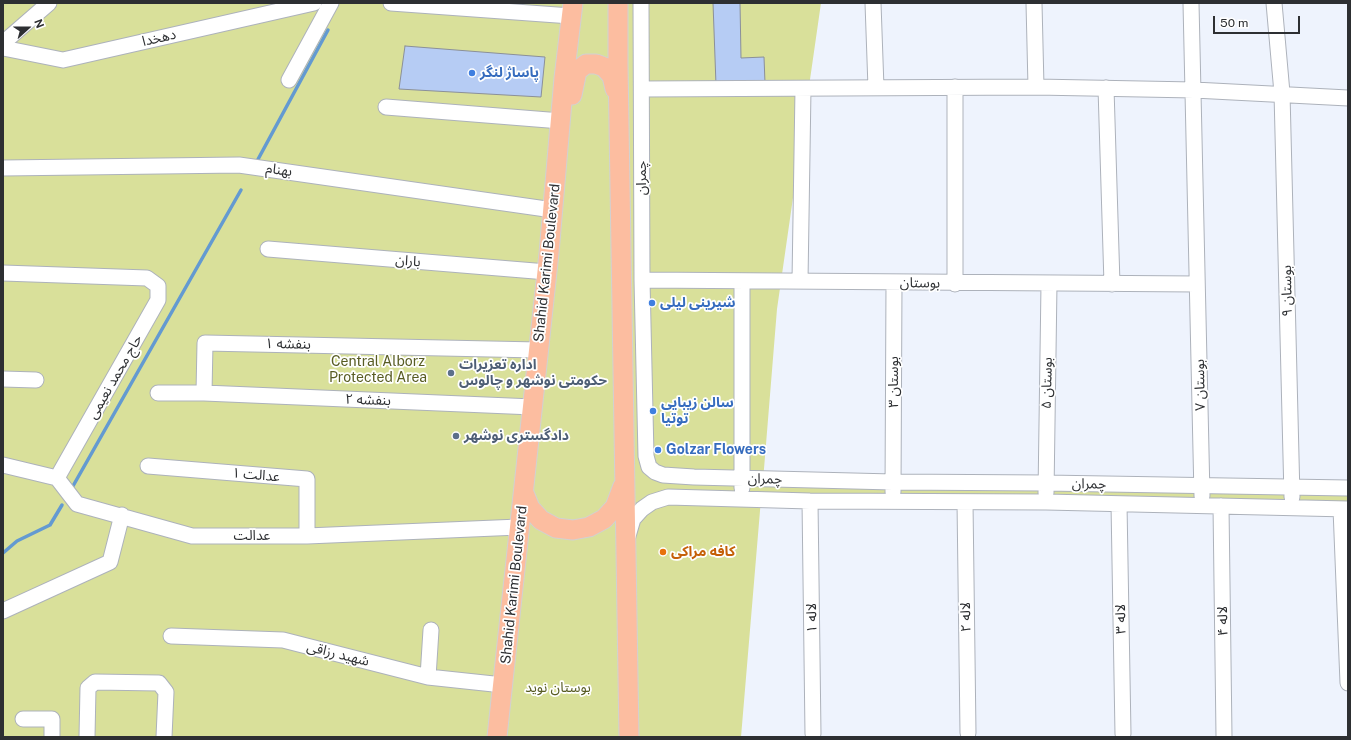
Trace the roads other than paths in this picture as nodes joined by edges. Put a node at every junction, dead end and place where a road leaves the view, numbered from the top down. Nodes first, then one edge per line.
1 (49, 3) edge
2 (314, 3) edge
3 (331, 3) edge
4 (391, 3) edge
5 (618, 3) edge
6 (641, 3) edge
7 (873, 3) edge
8 (1034, 3) edge
9 (1191, 3) edge
10 (1274, 3) edge
11 (572, 10) edge
12 (3, 43) edge
13 (3, 48) edge
14 (289, 80) dead end
15 (954, 87) junction
16 (1036, 87) junction
17 (803, 88) junction
18 (876, 88) junction
19 (1106, 88) junction
20 (642, 90) junction
21 (1194, 90) junction
22 (1282, 93) junction
23 (618, 98) junction
24 (1348, 98) edge
25 (386, 107) dead end
26 (561, 121) junction
27 (559, 153) junction
28 (3, 168) edge
29 (554, 210) junction
30 (268, 249) dead end
31 (547, 272) junction
32 (3, 274) edge
33 (642, 280) junction
34 (742, 281) junction
35 (800, 282) junction
36 (894, 283) junction
37 (955, 284) junction
38 (1049, 284) junction
39 (1112, 284) junction
40 (1197, 284) junction
41 (538, 350) junction
42 (3, 379) edge
43 (36, 380) dead end
44 (158, 393) dead end
45 (204, 393) junction
46 (533, 407) junction
47 (3, 465) edge
48 (148, 466) dead end
49 (625, 474) junction
50 (57, 478) junction
51 (742, 478) junction
52 (893, 482) junction
53 (1046, 483) junction
54 (1202, 486) junction
55 (1292, 488) junction
56 (1348, 488) edge
57 (524, 493) junction
58 (742, 500) junction
59 (810, 502) junction
60 (965, 502) junction
61 (1046, 502) junction
62 (893, 503) junction
63 (1119, 504) junction
64 (1203, 505) junction
65 (1221, 506) junction
66 (1292, 508) junction
67 (1344, 509) edge
68 (122, 516) junction
69 (519, 527) junction
70 (307, 536) junction
71 (627, 543) junction
72 (3, 610) edge
73 (431, 630) dead end
74 (171, 636) dead end
75 (428, 677) junction
76 (1348, 683) edge
77 (503, 686) junction
78 (23, 719) dead end
79 (968, 733) dead end
80 (814, 734) dead end
81 (1123, 734) dead end
82 (1224, 736) edge
83 (52, 737) edge
84 (87, 737) edge
85 (164, 737) edge
86 (497, 737) edge
87 (629, 737) edge

1 - 12 street
2 - 13 street, دهخدا
3 - 14 street
4 - 11 street
5 - 23 main road
6 - 20 street, چمران
7 - 18 street
8 - 16 street
9 - 21 street, بوستان ۷
10 - 22 street, بوستان ۹
11 - 26 main road, Shahid Karimi Boulevard
15 - 16 street
15 - 18 street
15 - 37 street
16 - 19 street
17 - 18 street
17 - 20 street
17 - 35 street
19 - 21 street
19 - 39 street
20 - 33 street, چمران
21 - 22 street
21 - 40 street, بوستان ۷
22 - 24 street
22 - 55 street, بوستان ۹
23 - 27 main road
23 - 49 main road
25 - 26 street
26 - 27 main road, Shahid Karimi Boulevard
27 - 29 main road, Shahid Karimi Boulevard
28 - 29 street, بهنام
29 - 31 main road, Shahid Karimi Boulevard
30 - 31 street, باران
31 - 41 main road, Shahid Karimi Boulevard
32 - 50 street, حاج محمد نعیمی
33 - 34 street, بوستان
33 - 51 street, چمران
34 - 35 street, بوستان
34 - 51 street
35 - 36 street, بوستان
36 - 37 street, بوستان
36 - 52 street, بوستان ۳
37 - 38 street, بوستان
38 - 39 street, بوستان
38 - 53 street, بوستان ۵
39 - 40 street, بوستان
40 - 54 street, بوستان ۷
41 - 45 street, بنفشه ۱
41 - 46 main road, Shahid Karimi Boulevard
42 - 43 street
44 - 45 street
45 - 46 street, بنفشه ۲
46 - 57 main road, Shahid Karimi Boulevard
47 - 50 street
48 - 70 street, عدالت ۱
49 - 57 main road
49 - 71 main road
50 - 68 street, عدالت
51 - 52 street, چمران
51 - 58 street
52 - 53 street, چمران
52 - 62 street, بوستان ۳
53 - 54 street, چمران
53 - 61 street, بوستان ۵
54 - 55 street, چمران
54 - 64 street, بوستان ۷
55 - 56 street, چمران
55 - 66 street, بوستان ۹
57 - 69 main road, Shahid Karimi Boulevard
58 - 59 street, چمران
58 - 71 street, چمران
59 - 62 street, چمران
59 - 80 street, لاله ۱
60 - 61 street, چمران
60 - 62 street, چمران
60 - 79 street, لاله ۲
61 - 63 street, چمران
63 - 64 street, چمران
63 - 81 street, لاله ۳
64 - 65 street, چمران
65 - 66 street, چمران
65 - 82 street, لاله ۴
66 - 67 street, چمران
67 - 76 street
68 - 70 street, عدالت
68 - 72 street
69 - 70 street, عدالت
69 - 77 main road, Shahid Karimi Boulevard
71 - 87 main road
73 - 75 street
74 - 75 street, شهید رزاقی
75 - 77 street, شهید رزاقی
77 - 86 main road, Shahid Karimi Boulevard
78 - 83 street
84 - 85 street

